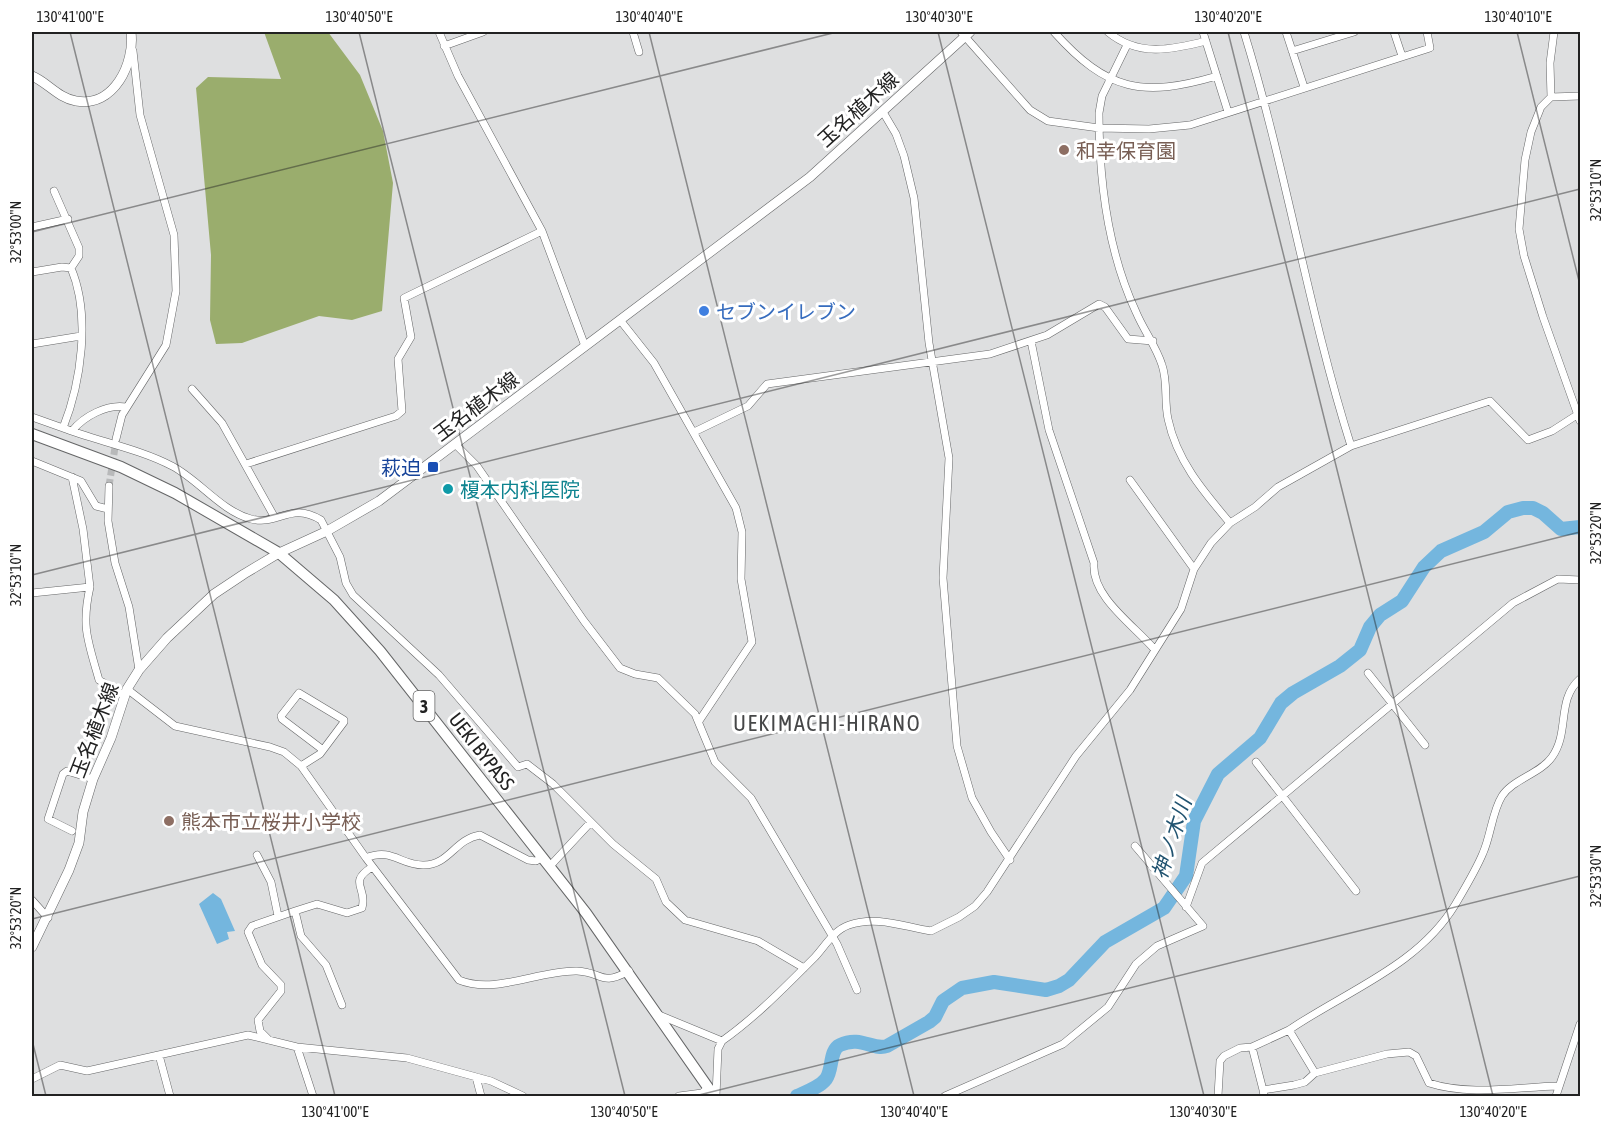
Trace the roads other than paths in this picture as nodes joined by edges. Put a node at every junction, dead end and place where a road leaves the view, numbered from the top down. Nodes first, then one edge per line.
1 (131, 32) edge
2 (439, 32) edge
3 (483, 32) edge
4 (633, 32) edge
5 (1054, 32) edge
6 (1108, 32) edge
7 (1203, 32) edge
8 (1244, 32) edge
9 (1286, 32) edge
10 (1354, 32) edge
11 (1394, 32) edge
12 (1427, 32) edge
13 (1554, 32) edge
14 (966, 33) edge
15 (1206, 41) junction
16 (132, 45) junction
17 (1127, 45) junction
18 (444, 46) junction
19 (1292, 51) junction
20 (639, 52) dead end
21 (1402, 56) junction
22 (32, 76) edge
23 (1217, 76) junction
24 (1111, 79) junction
25 (1304, 87) junction
26 (1551, 96) junction
27 (1581, 96) edge
28 (1265, 100) junction
29 (883, 112) junction
30 (1228, 112) junction
31 (1099, 128) junction
32 (54, 191) dead end
33 (68, 219) junction
34 (32, 227) edge
35 (542, 231) junction
36 (71, 268) junction
37 (32, 272) edge
38 (620, 320) junction
39 (81, 336) junction
40 (1031, 341) junction
41 (1153, 341) junction
42 (32, 344) edge
43 (585, 346) junction
44 (932, 361) junction
45 (192, 389) dead end
46 (126, 407) junction
47 (1580, 416) edge
48 (32, 417) edge
49 (63, 428) junction
50 (72, 431) junction
51 (694, 432) junction
52 (32, 434) edge
53 (116, 439) tunnel mouth
54 (455, 444) junction
55 (1351, 446) junction
56 (32, 460) edge
57 (41, 463) junction
58 (246, 464) junction
59 (32, 466) edge
60 (72, 477) junction
61 (1130, 480) dead end
62 (109, 486) tunnel mouth
63 (108, 509) junction
64 (275, 518) junction
65 (1230, 523) junction
66 (327, 531) junction
67 (279, 553) junction
68 (1194, 569) junction
69 (1581, 580) edge
70 (90, 587) junction
71 (32, 593) edge
72 (1155, 650) junction
73 (139, 670) junction
74 (1368, 673) dead end
75 (1581, 679) edge
76 (126, 692) junction
77 (1393, 703) junction
78 (699, 721) junction
79 (1425, 746) dead end
80 (323, 750) junction
81 (1256, 762) dead end
82 (302, 766) junction
83 (93, 779) junction
84 (1282, 795) junction
85 (590, 823) junction
86 (72, 831) dead end
87 (1135, 846) dead end
88 (256, 855) dead end
89 (366, 858) junction
90 (1010, 860) junction
91 (547, 862) junction
92 (372, 867) junction
93 (1356, 891) dead end
94 (32, 900) edge
95 (1186, 907) junction
96 (295, 911) junction
97 (278, 916) junction
98 (48, 918) junction
99 (832, 937) junction
100 (32, 946) edge
101 (804, 968) junction
102 (629, 971) junction
103 (857, 990) dead end
104 (342, 1005) dead end
105 (660, 1015) junction
106 (1581, 1024) edge
107 (1289, 1030) junction
108 (270, 1041) junction
109 (722, 1041) junction
110 (297, 1047) junction
111 (1252, 1047) junction
112 (159, 1055) junction
113 (1315, 1073) junction
114 (476, 1077) junction
115 (32, 1079) edge
116 (1558, 1086) junction
117 (1264, 1093) edge
118 (713, 1094) edge
119 (170, 1096) edge
120 (313, 1096) edge
121 (481, 1096) edge
122 (523, 1096) edge
123 (679, 1096) edge
124 (945, 1096) edge
125 (1218, 1096) edge
126 (1556, 1096) edge

1 - 16 main road
2 - 18 street
3 - 18 street
4 - 20 street
5 - 24 street
6 - 17 street
7 - 15 street
8 - 28 street
9 - 19 street
10 - 19 street
11 - 21 street
12 - 21 street
13 - 26 street
14 - 29 main road, 玉名植木線
14 - 31 street
15 - 17 street
15 - 23 street
16 - 22 main road
16 - 46 street
17 - 24 street
18 - 35 street
19 - 25 street
21 - 25 street
23 - 24 street
23 - 30 street
24 - 31 street
25 - 28 street
26 - 27 street
26 - 47 street
28 - 30 street
28 - 55 street
29 - 38 main road, 玉名植木線
29 - 44 street
30 - 31 street
31 - 41 street
32 - 33 street
33 - 34 street
33 - 36 street
35 - 43 street
35 - 58 street
36 - 37 street
36 - 39 street
38 - 43 main road, 玉名植木線
38 - 51 street
39 - 42 street
39 - 49 street
40 - 41 street
40 - 44 street
40 - 72 street
41 - 65 street
43 - 54 main road, 玉名植木線
44 - 51 street
44 - 90 street
45 - 58 street
46 - 50 street
46 - 53 street
47 - 55 street
48 - 49 street
49 - 50 street
50 - 64 street
51 - 78 street
52 - 67 highway, UEKI BYPASS / 3
54 - 66 main road, 玉名植木線
54 - 78 street
55 - 65 street
56 - 57 street
57 - 59 street
57 - 60 street
58 - 64 street
60 - 63 street
60 - 70 street
61 - 68 street
62 - 63 street
63 - 73 street
64 - 66 street
65 - 68 street
66 - 67 main road, 玉名植木線
66 - 85 street
67 - 73 main road, 玉名植木線
67 - 91 highway, UEKI BYPASS / 3
68 - 72 street
69 - 77 street
70 - 71 street
70 - 76 street
72 - 90 street
73 - 76 main road, 玉名植木線
74 - 77 street
75 - 107 street
76 - 82 street
76 - 83 main road, 玉名植木線
77 - 79 street
77 - 84 street
78 - 99 street
80 - 80 street
80 - 82 street
81 - 84 street
82 - 89 street
83 - 86 street
83 - 98 main road, 玉名植木線
84 - 93 street
84 - 95 street
85 - 91 street
85 - 101 street
87 - 95 street
88 - 97 street
89 - 91 street
89 - 92 street
90 - 99 street
91 - 102 highway, UEKI BYPASS / 3
92 - 96 street
92 - 102 street
94 - 98 street
95 - 124 street
96 - 97 street
96 - 104 street
97 - 108 street
98 - 100 main road, 玉名植木線
99 - 101 street
99 - 103 street
101 - 109 street
102 - 105 highway, UEKI BYPASS / 3
105 - 109 street
105 - 118 highway, UEKI BYPASS / 3
106 - 116 street
107 - 111 street
107 - 113 street
108 - 110 street
108 - 112 street
109 - 118 street
110 - 114 street
110 - 120 street
111 - 117 street
111 - 125 street
112 - 115 street
112 - 119 street
113 - 116 street
113 - 117 street
114 - 121 street
114 - 122 street
116 - 126 street
118 - 123 street

